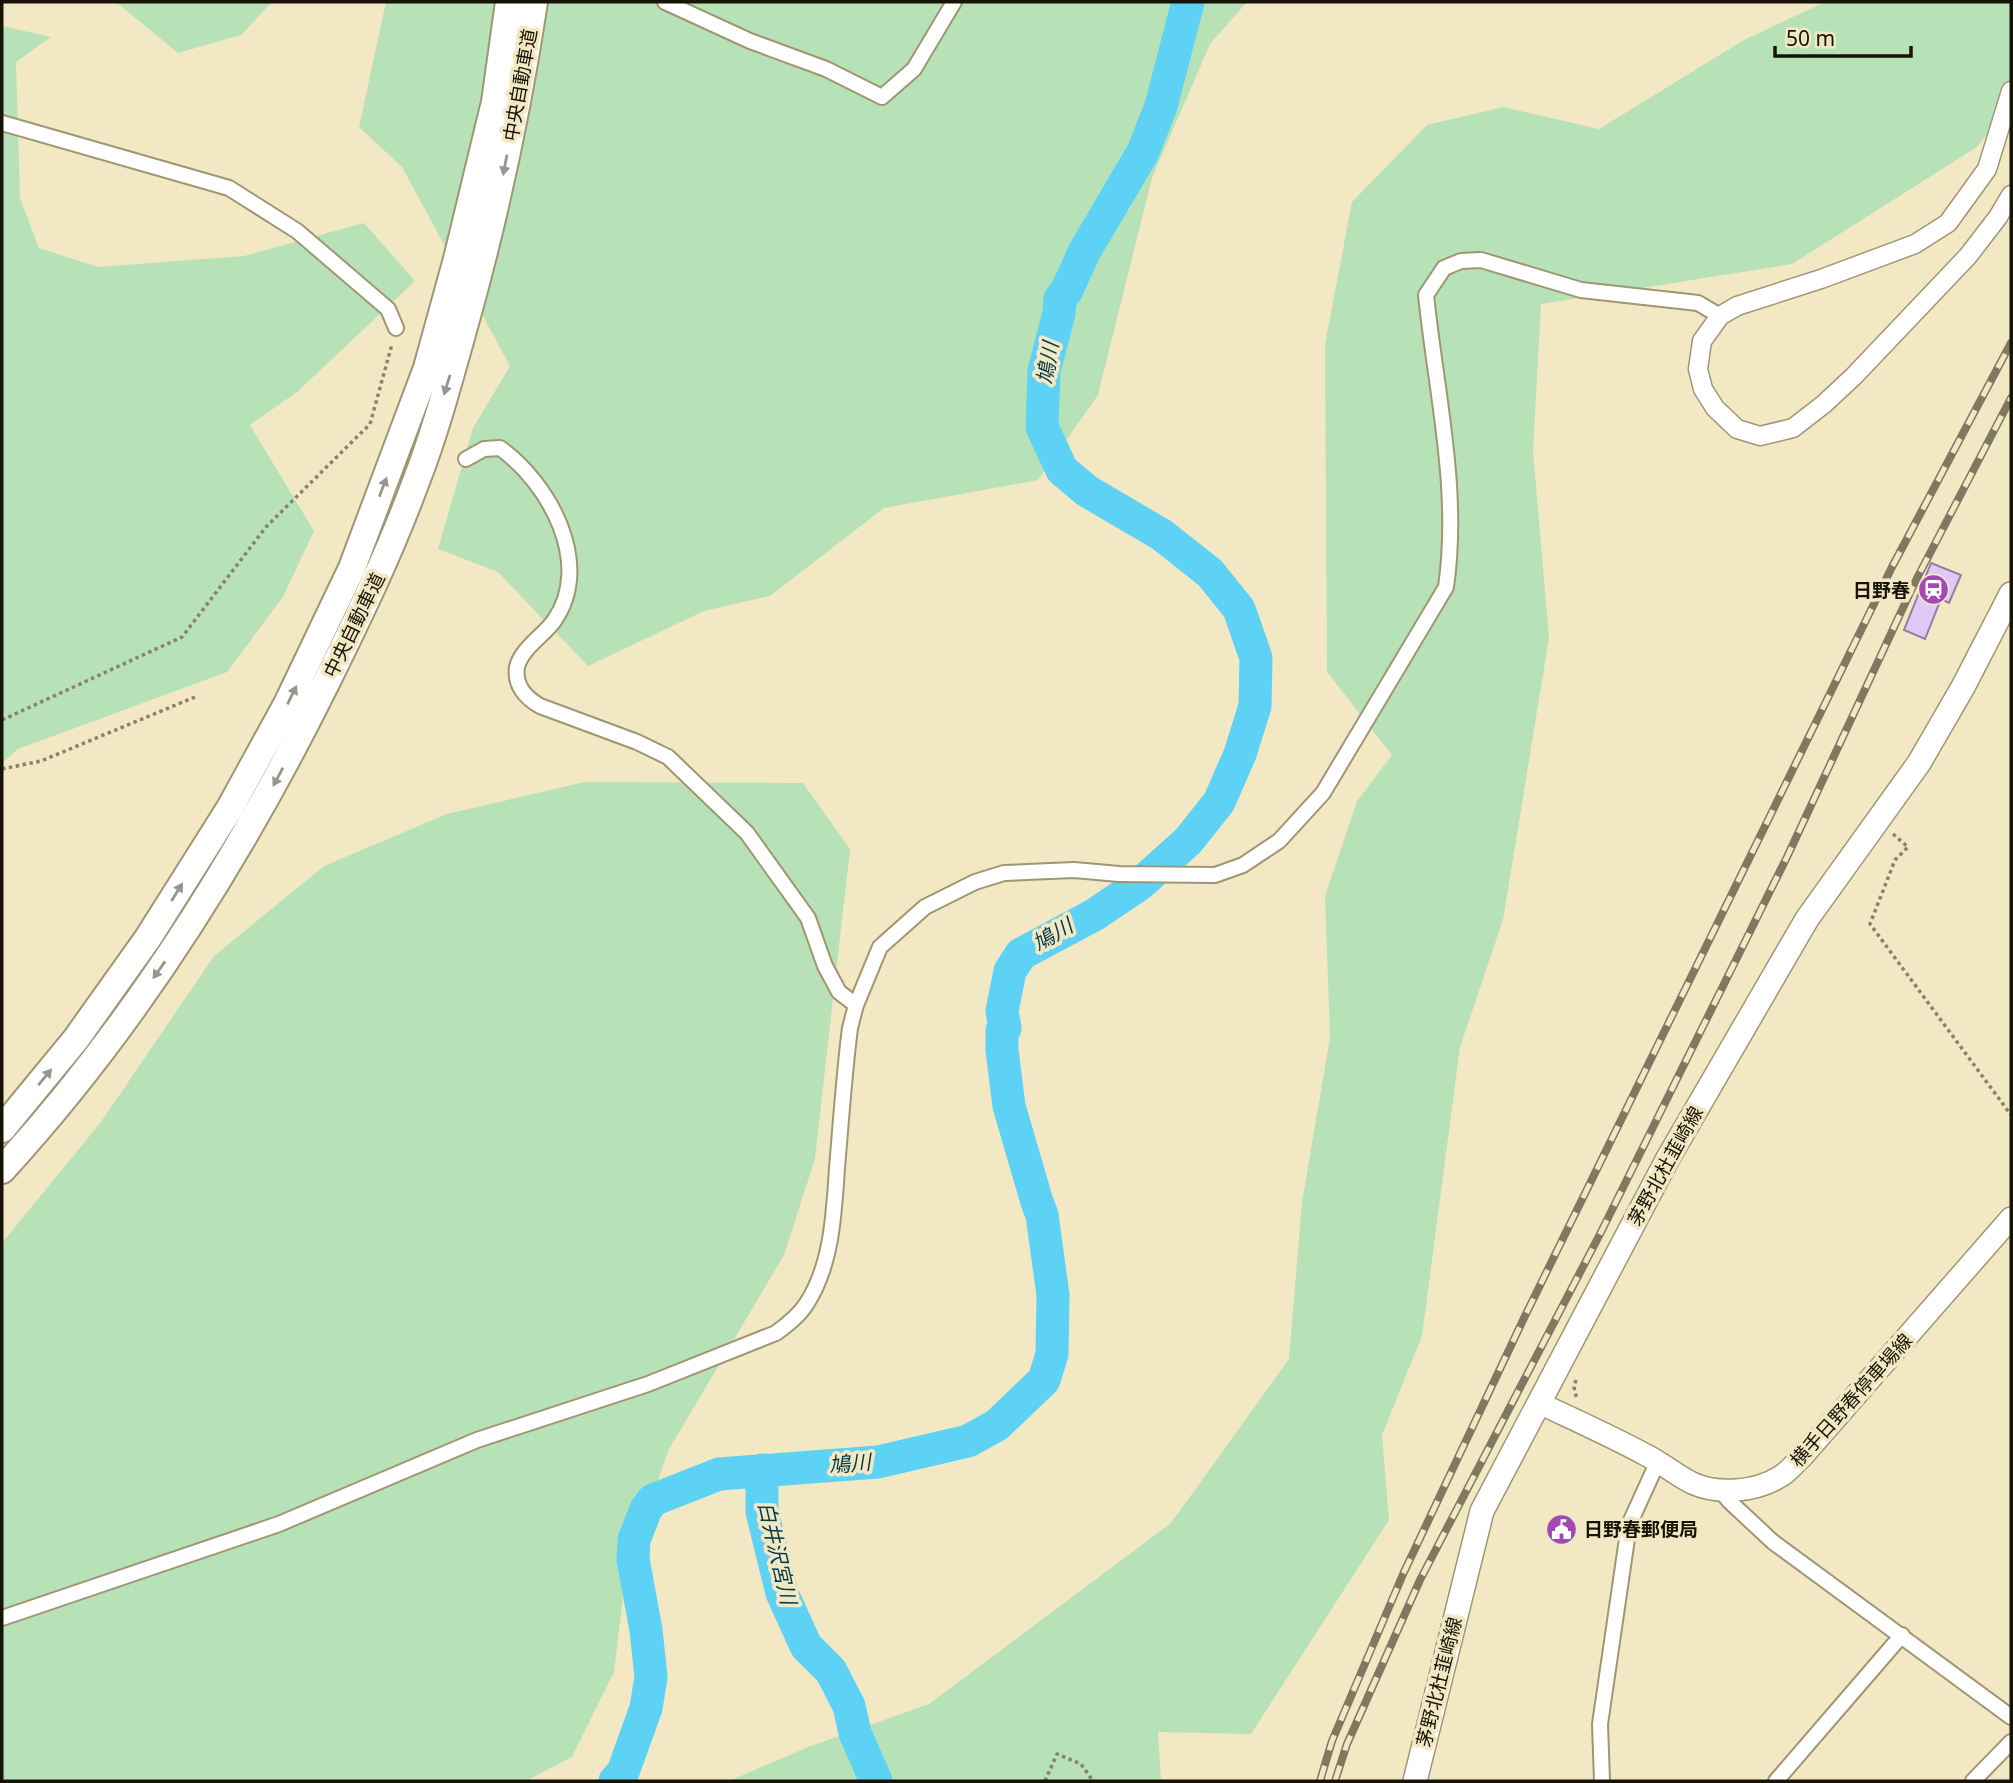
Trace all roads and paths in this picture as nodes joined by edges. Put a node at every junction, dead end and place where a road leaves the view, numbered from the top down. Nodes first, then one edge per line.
1 (509, 2) edge
2 (534, 2) edge
3 (665, 2) edge
4 (954, 2) edge
5 (2011, 91) edge
6 (2, 123) edge
7 (2011, 195) edge
8 (1720, 316) junction
9 (396, 328) joint
10 (466, 459) dead end
11 (2011, 594) edge
12 (195, 697) dead end
13 (2, 720) edge
14 (2, 769) edge
15 (1896, 824) dead end
16 (1891, 832) junction
17 (1884, 841) dead end
18 (856, 1005) junction
19 (2011, 1115) edge
20 (2, 1129) edge
21 (2, 1170) edge
22 (2011, 1218) edge
23 (1578, 1370) dead end
24 (1539, 1403) junction
25 (1587, 1406) dead end
26 (1658, 1461) junction
27 (1721, 1491) junction
28 (2, 1618) edge
29 (1902, 1635) junction
30 (2011, 1717) edge
31 (2011, 1742) edge
32 (1045, 1781) edge
33 (1093, 1781) edge
34 (1415, 1781) edge
35 (1602, 1781) edge
36 (1776, 1781) edge
37 (1973, 1781) edge

20 -> 1 highway, 中央自動車道
2 -> 21 highway, 中央自動車道
3 - 4 street
5 - 8 street
6 - 9 street
7 - 8 street
8 - 18 street
9 - 13 path
10 - 18 street
11 - 24 main road, 茅野北杜韮崎線
12 - 14 path
15 - 16 path
16 - 17 path
16 - 19 path
18 - 28 street
22 - 27 main road, 横手日野春停車場線
23 - 25 path
24 - 26 main road, 横手日野春停車場線
24 - 34 main road, 茅野北杜韮崎線
26 - 27 main road, 横手日野春停車場線
26 - 35 street
27 - 29 street
29 - 30 street
29 - 36 street
31 - 37 street
32 - 33 path

